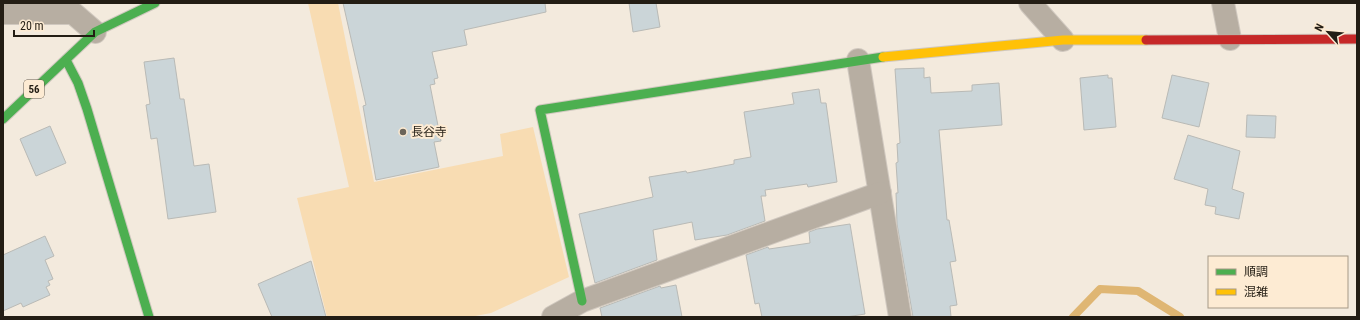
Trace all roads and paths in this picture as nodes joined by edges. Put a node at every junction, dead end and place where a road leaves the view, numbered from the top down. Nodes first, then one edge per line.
1 (155, 3) edge
2 (1030, 3) edge
3 (1223, 3) edge
4 (3, 14) edge
5 (95, 32) junction
6 (1230, 39) junction
7 (1357, 39) edge
8 (1063, 40) junction
9 (66, 60) junction
10 (858, 60) junction
11 (3, 119) edge
12 (880, 193) junction
13 (582, 301) junction
14 (149, 317) edge
15 (553, 317) edge
16 (900, 317) edge

1 - 5 street, 56
2 - 8 street
3 - 6 street
4 - 5 street
5 - 9 street, 56
6 - 7 street
6 - 8 street
8 - 10 street
9 - 11 street, 56
9 - 14 street
10 - 12 street
10 - 13 street
12 - 13 street
12 - 16 street
13 - 15 street

